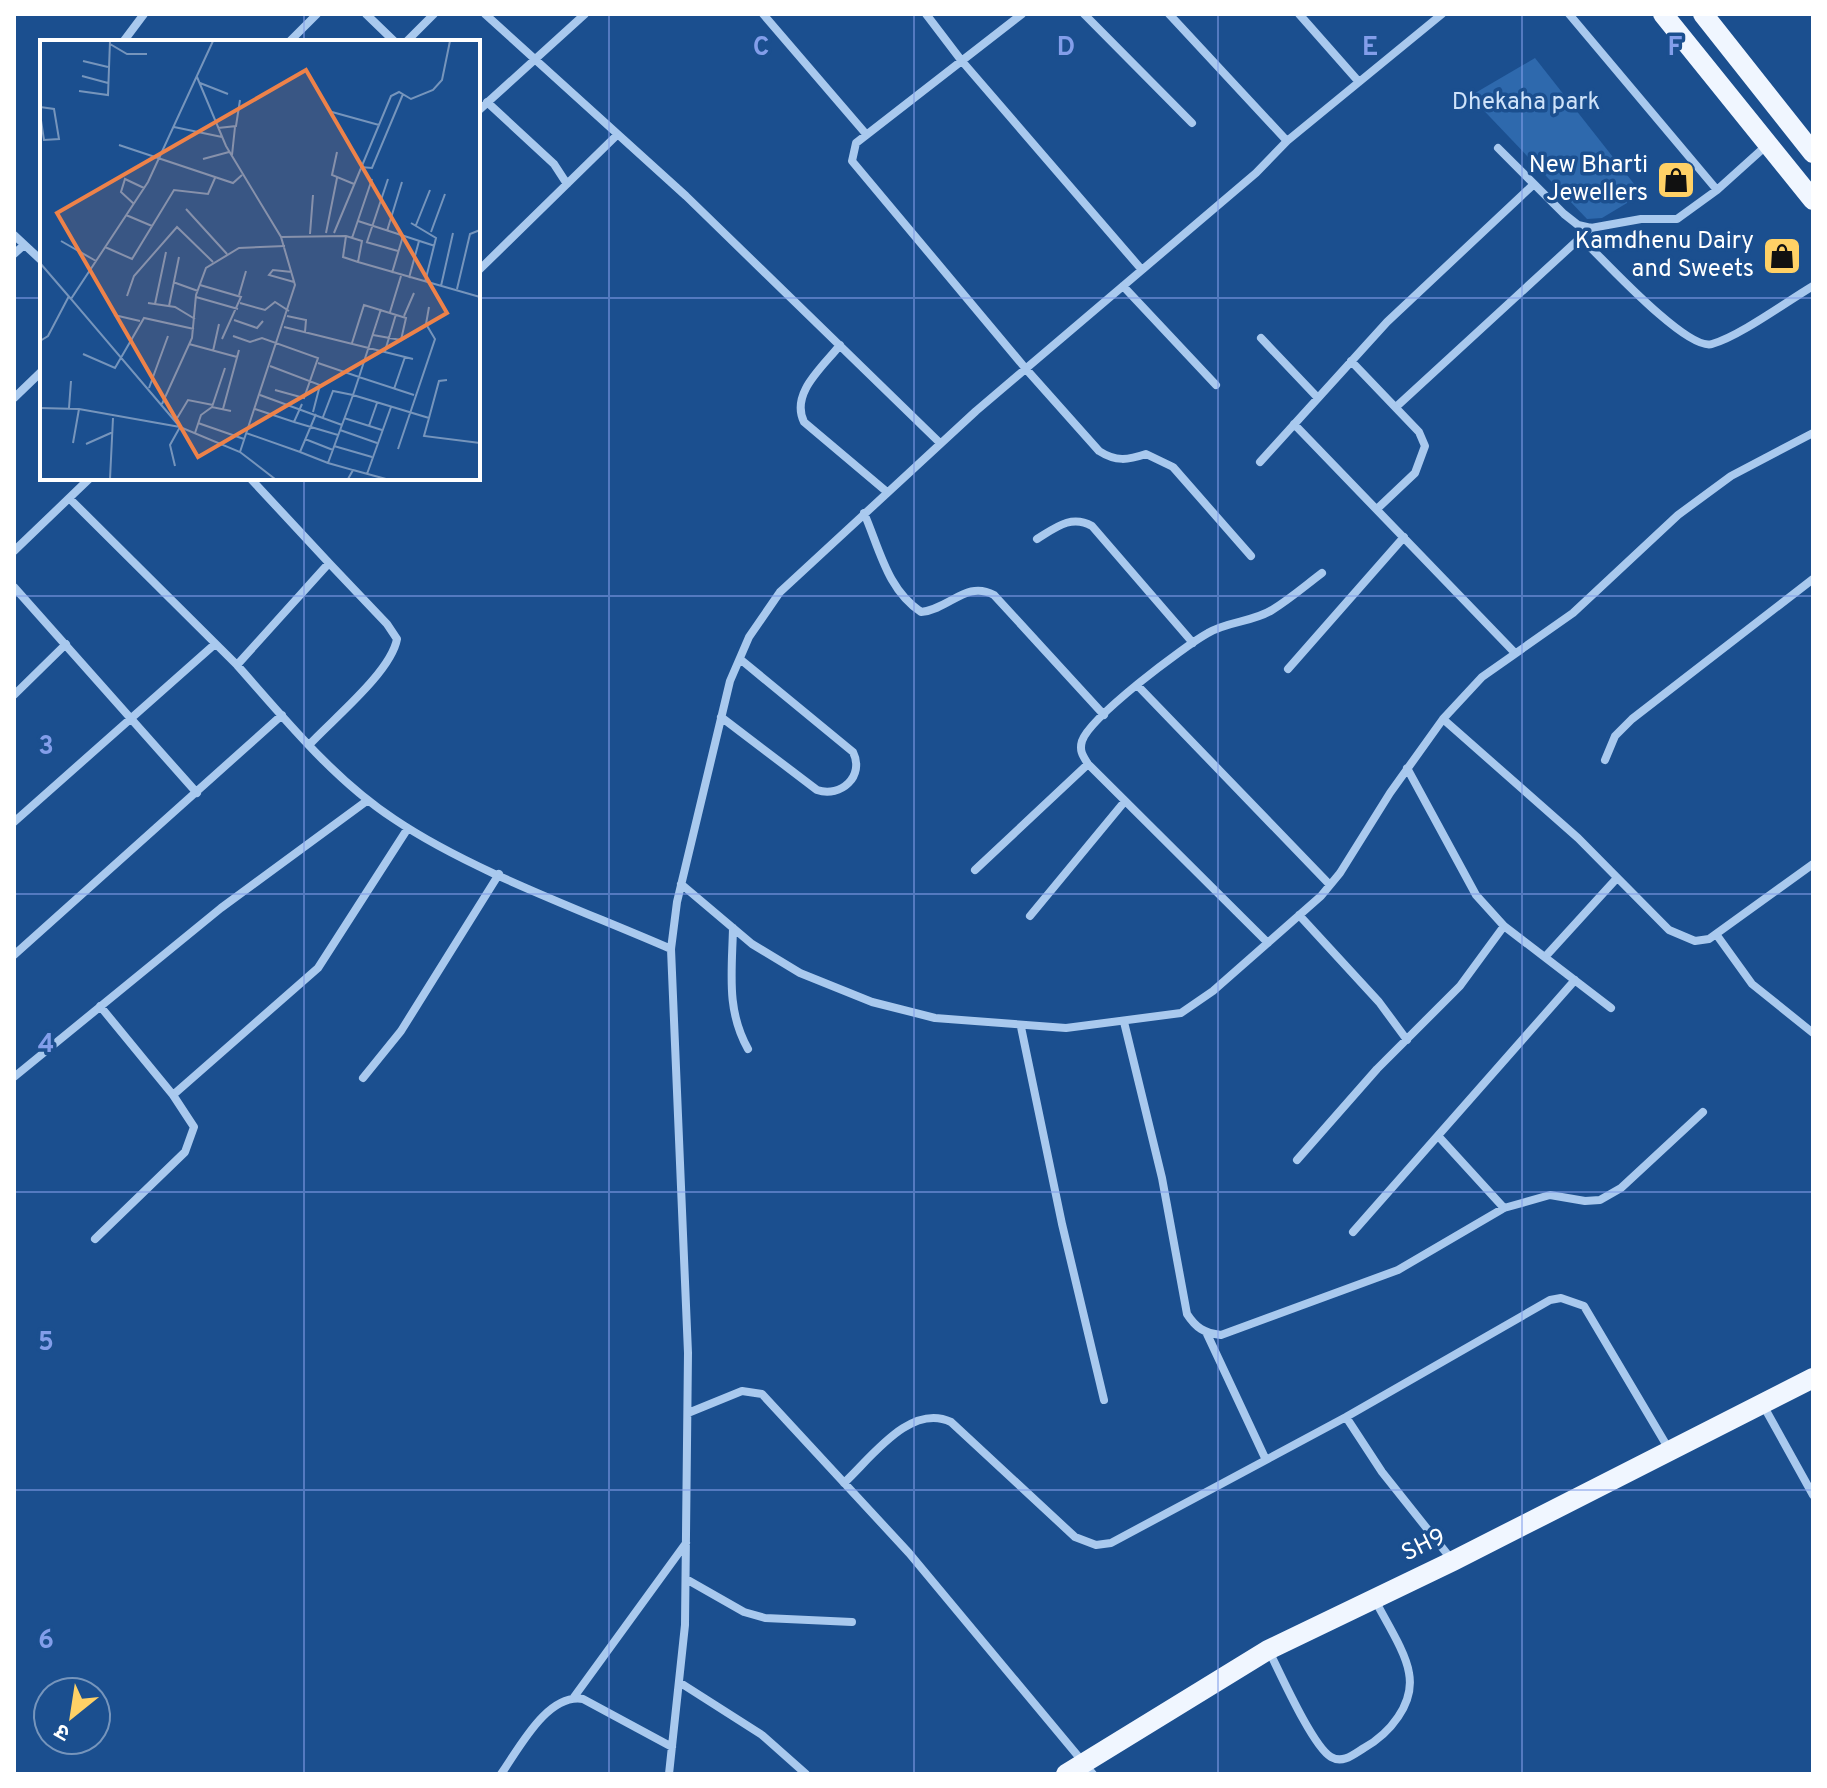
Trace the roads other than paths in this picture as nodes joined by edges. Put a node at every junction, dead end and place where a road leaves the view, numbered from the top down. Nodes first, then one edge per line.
1 (144, 14) edge
2 (317, 14) edge
3 (366, 14) edge
4 (434, 14) edge
5 (485, 14) edge
6 (585, 14) edge
7 (763, 14) edge
8 (926, 14) edge
9 (1022, 14) edge
10 (1084, 14) edge
11 (1169, 14) edge
12 (1299, 14) edge
13 (1442, 14) edge
14 (1569, 14) edge
15 (1663, 14) edge
16 (1703, 14) edge
17 (124, 40) edge
18 (291, 40) edge
19 (393, 40) edge
20 (408, 40) edge
21 (533, 59) junction
22 (961, 60) junction
23 (1359, 82) junction
24 (487, 102) junction
25 (480, 109) edge
26 (1192, 123) dead end
27 (866, 134) junction
28 (617, 135) junction
29 (1287, 141) junction
30 (1768, 144) junction
31 (1498, 148) dead end
32 (1813, 153) edge
33 (567, 184) junction
34 (1534, 184) junction
35 (1717, 190) junction
36 (1813, 200) edge
37 (1591, 228) junction
38 (14, 235) edge
39 (1581, 238) junction
40 (24, 245) junction
41 (14, 254) edge
42 (40, 259) edge
43 (480, 269) edge
44 (1142, 270) junction
45 (1123, 286) junction
46 (1813, 286) edge
47 (1261, 338) dead end
48 (840, 345) junction
49 (1351, 361) junction
50 (1026, 369) junction
51 (40, 373) edge
52 (1216, 385) dead end
53 (14, 398) edge
54 (1318, 398) junction
55 (1396, 407) junction
56 (1294, 424) junction
57 (1813, 433) edge
58 (940, 443) junction
59 (1260, 462) dead end
60 (88, 480) edge
61 (252, 480) edge
62 (887, 492) junction
63 (69, 498) junction
64 (1377, 509) junction
65 (864, 513) junction
66 (1404, 537) junction
67 (1037, 539) dead end
68 (14, 551) edge
69 (1251, 556) dead end
70 (329, 563) junction
71 (1322, 573) dead end
72 (1813, 579) edge
73 (14, 587) edge
74 (1193, 643) junction
75 (66, 644) junction
76 (215, 644) junction
77 (1515, 653) junction
78 (740, 659) junction
79 (237, 665) junction
80 (1288, 669) dead end
81 (1138, 686) junction
82 (14, 695) edge
83 (282, 715) junction
84 (1104, 715) junction
85 (132, 717) junction
86 (721, 717) junction
87 (1443, 719) junction
88 (309, 745) junction
89 (1605, 760) dead end
90 (1088, 764) junction
91 (1407, 768) junction
92 (197, 793) junction
93 (368, 800) junction
94 (1125, 801) junction
95 (14, 822) edge
96 (408, 828) junction
97 (1813, 864) edge
98 (975, 870) dead end
99 (499, 874) junction
100 (1617, 878) junction
101 (681, 884) junction
102 (1330, 885) junction
103 (1299, 915) junction
104 (1030, 916) dead end
105 (1504, 926) junction
106 (733, 928) junction
107 (1716, 934) junction
108 (1268, 943) junction
109 (671, 949) junction
110 (14, 955) edge
111 (1545, 957) junction
112 (1575, 980) junction
113 (100, 1006) junction
114 (1611, 1008) dead end
115 (1124, 1022) junction
116 (1021, 1027) junction
117 (1813, 1033) edge
118 (1407, 1040) junction
119 (748, 1049) dead end
120 (14, 1077) edge
121 (363, 1078) dead end
122 (173, 1095) junction
123 (1703, 1112) dead end
124 (1440, 1138) junction
125 (1297, 1160) dead end
126 (1504, 1208) junction
127 (1353, 1232) dead end
128 (95, 1239) dead end
129 (1207, 1334) junction
130 (1813, 1378) edge
131 (1104, 1400) dead end
132 (1762, 1404) junction
133 (688, 1413) junction
134 (1346, 1417) junction
135 (1670, 1452) junction
136 (1266, 1460) junction
137 (844, 1483) junction
138 (1813, 1495) edge
139 (686, 1542) junction
140 (1453, 1561) junction
141 (686, 1579) junction
142 (1375, 1599) junction
143 (852, 1622) dead end
144 (1268, 1650) junction
145 (679, 1682) junction
146 (574, 1697) junction
147 (672, 1747) junction
148 (1089, 1767) edge
149 (501, 1774) edge
150 (669, 1774) edge
151 (806, 1774) edge
152 (1066, 1774) edge

1 - 17 street
2 - 18 street
3 - 19 street
4 - 20 street
5 - 21 street
6 - 21 street
7 - 27 street
8 - 22 street
9 - 22 street
10 - 26 street
11 - 29 street
12 - 23 street
13 - 23 street
14 - 35 street
15 - 30 main road
16 - 32 main road
21 - 24 street
21 - 28 street
22 - 27 street
22 - 44 street
23 - 29 street
24 - 25 street
24 - 33 street
27 - 50 street
28 - 33 street
28 - 48 street
29 - 44 street
30 - 35 street
30 - 36 main road
31 - 34 street
33 - 43 street
34 - 37 street
34 - 49 street
35 - 37 street
37 - 39 street
38 - 40 street
39 - 46 street
39 - 55 street
40 - 41 street
40 - 42 street
44 - 45 street
45 - 50 street
45 - 52 street
47 - 54 street
48 - 58 street
48 - 62 street
49 - 54 street
49 - 55 street
50 - 58 street
50 - 69 street
51 - 53 street
54 - 56 street
55 - 64 street
56 - 59 street
56 - 64 street
57 - 77 street
58 - 62 street
60 - 63 street
61 - 70 street
62 - 65 street
63 - 68 street
63 - 76 street
64 - 66 street
65 - 78 street
65 - 84 street
66 - 77 street
66 - 80 street
67 - 74 street
70 - 79 street
70 - 88 street
71 - 74 street
72 - 89 street
73 - 75 street
74 - 81 street
75 - 82 street
75 - 85 street
76 - 79 street
76 - 85 street
77 - 87 street
78 - 86 street
78 - 86 street
79 - 83 street
81 - 84 street
81 - 102 street
83 - 88 street
83 - 92 street
84 - 90 street
85 - 92 street
85 - 95 street
86 - 101 street
87 - 91 street
87 - 100 street
88 - 93 street
90 - 94 street
90 - 98 street
91 - 102 street
91 - 105 street
92 - 110 street
93 - 96 street
93 - 113 street
94 - 104 street
94 - 108 street
96 - 99 street
96 - 122 street
97 - 107 street
99 - 109 street
99 - 121 street
100 - 107 street
100 - 111 street
101 - 106 street
101 - 109 street
102 - 103 street
103 - 108 street
103 - 118 street
105 - 111 street
105 - 118 street
106 - 116 street
106 - 119 street
107 - 117 street
108 - 115 street
109 - 133 street
111 - 112 street
112 - 114 street
112 - 124 street
113 - 120 street
113 - 122 street
115 - 116 street
115 - 129 street
116 - 131 street
118 - 125 street
122 - 128 street
123 - 126 street
124 - 126 street
124 - 127 street
126 - 129 street
129 - 136 street
130 - 132 main road, SH9
132 - 135 main road, SH9
132 - 138 street
133 - 137 street
133 - 139 street
134 - 135 street
134 - 136 street
134 - 140 street
135 - 140 main road, SH9
136 - 137 street
137 - 148 street
139 - 141 street
139 - 146 street
140 - 142 main road, SH9
141 - 143 street
141 - 145 street
142 - 144 main road, SH9
142 - 144 street
144 - 148 main road, SH9
145 - 147 street
145 - 151 street
146 - 147 street
146 - 149 street
147 - 150 street
148 - 152 main road, SH9

